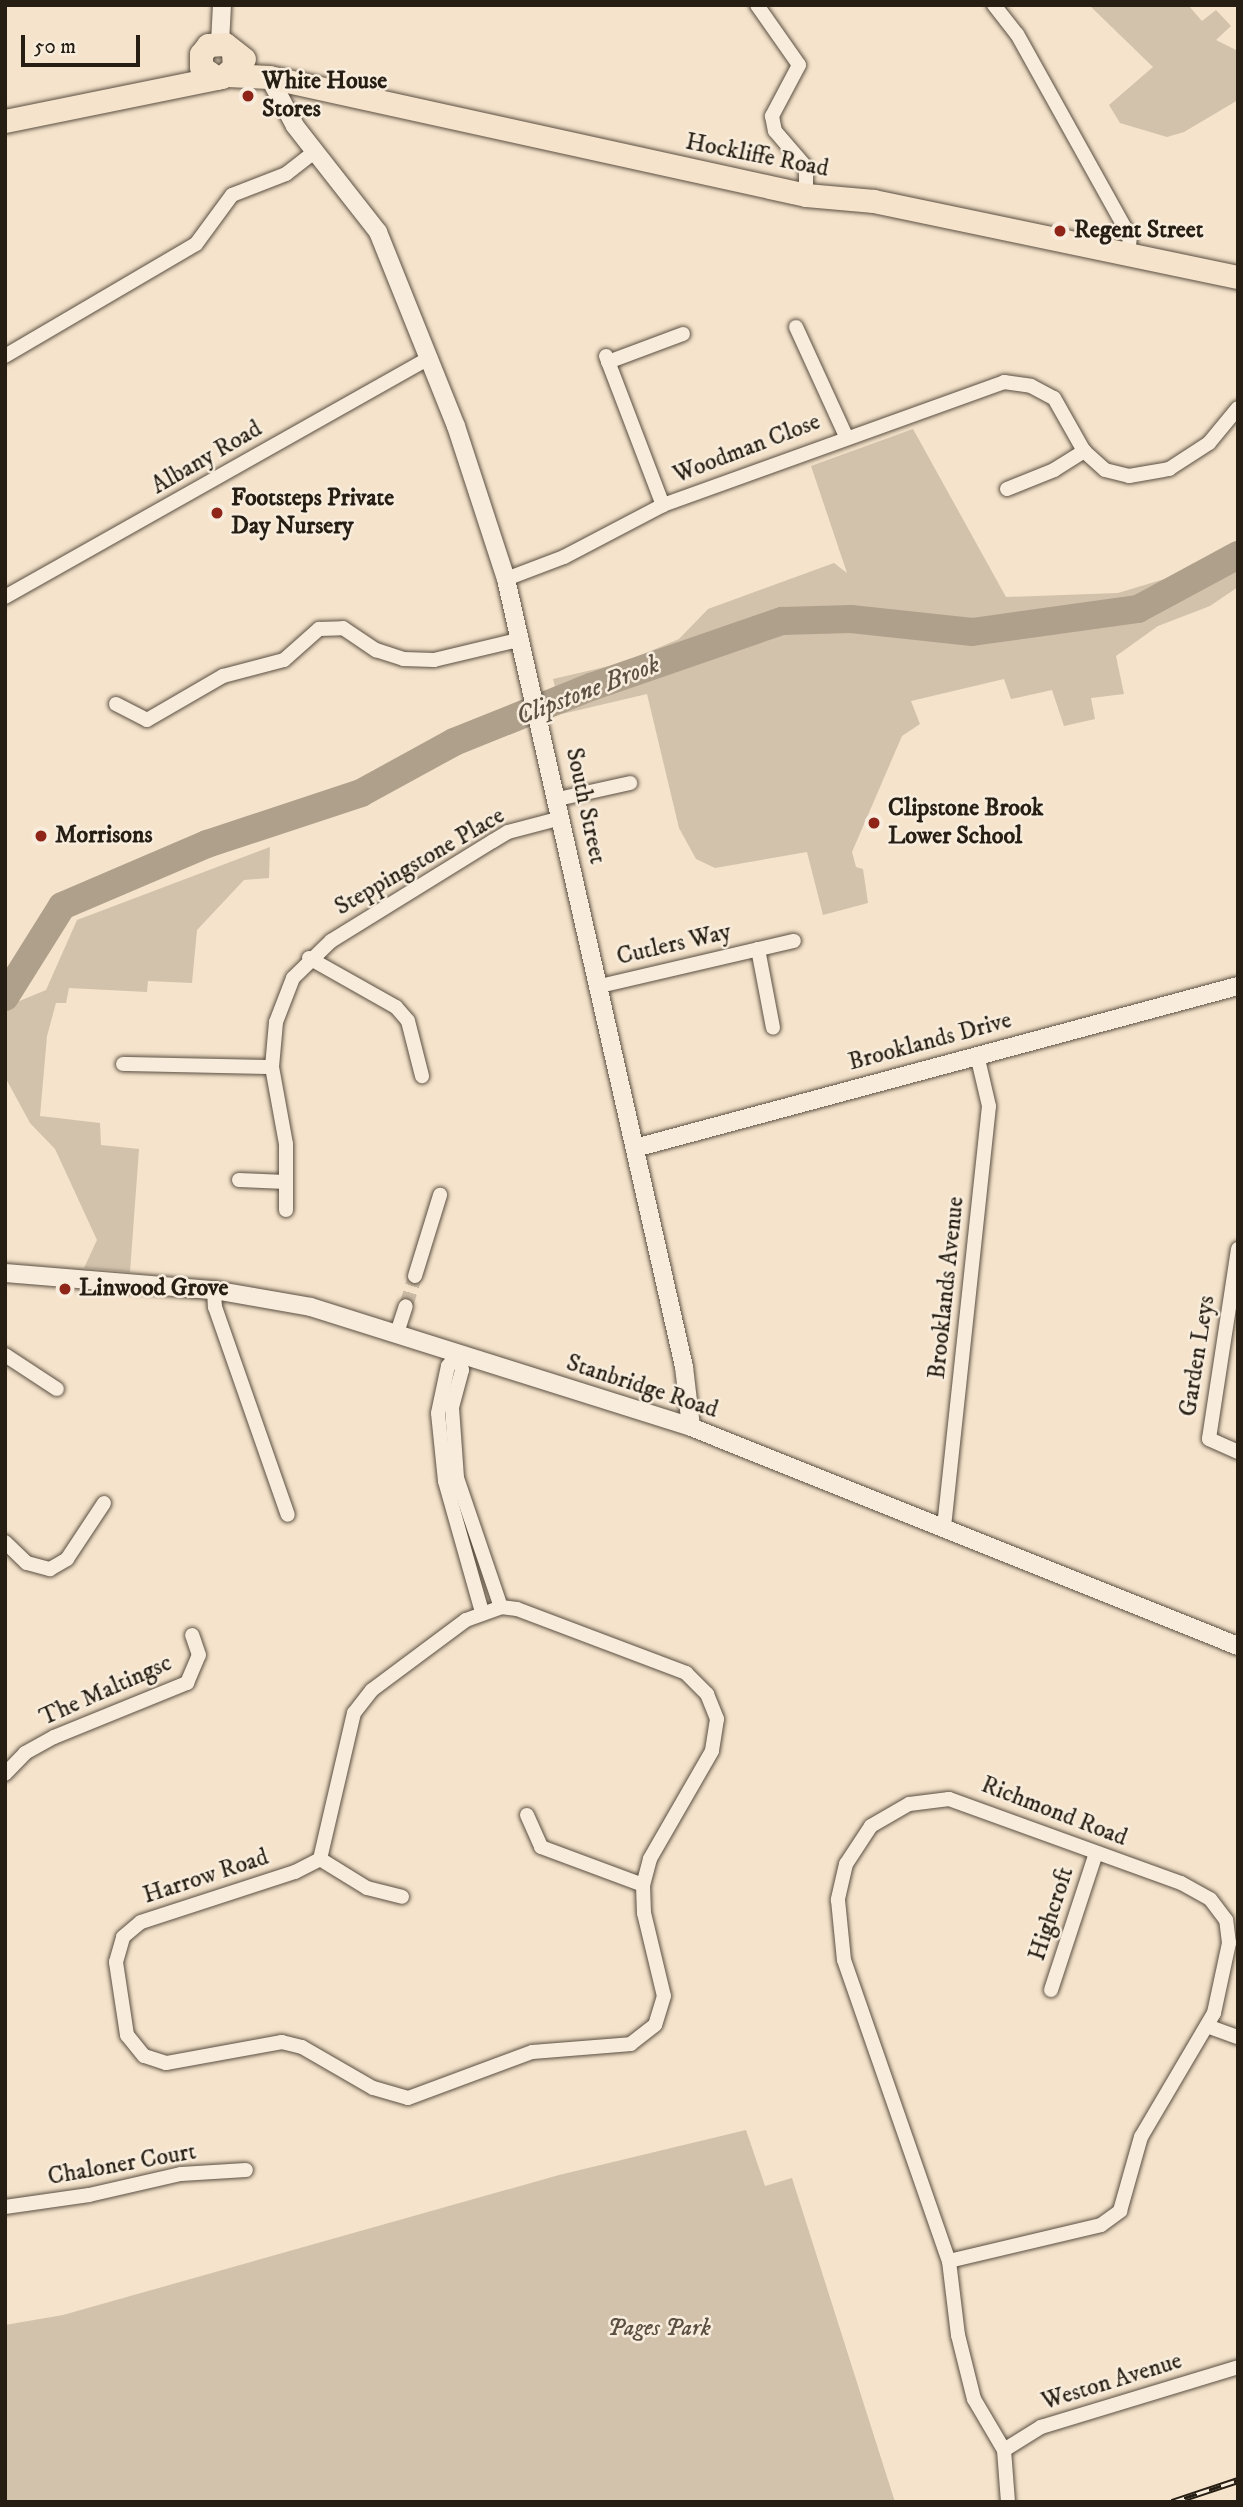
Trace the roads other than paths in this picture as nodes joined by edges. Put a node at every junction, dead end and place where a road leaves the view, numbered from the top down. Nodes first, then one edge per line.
1 (222, 5) edge
2 (757, 5) edge
3 (994, 5) edge
4 (227, 47) junction
5 (200, 60) junction
6 (222, 76) junction
7 (269, 77) junction
8 (158, 90) junction
9 (5, 121) edge
10 (315, 151) junction
11 (806, 195) junction
12 (1128, 254) junction
13 (1238, 277) edge
14 (796, 327) dead end
15 (683, 334) dead end
16 (5, 356) edge
17 (430, 358) junction
18 (1238, 408) edge
19 (846, 436) junction
20 (1084, 451) junction
21 (1007, 489) dead end
22 (663, 505) junction
23 (506, 579) junction
24 (5, 597) edge
25 (522, 639) junction
26 (116, 704) dead end
27 (631, 783) dead end
28 (558, 799) junction
29 (561, 818) junction
30 (794, 941) dead end
31 (758, 949) junction
32 (309, 958) junction
33 (600, 986) junction
34 (1238, 986) edge
35 (773, 1028) dead end
36 (976, 1055) junction
37 (123, 1064) dead end
38 (272, 1068) junction
39 (422, 1076) dead end
40 (635, 1148) junction
41 (239, 1180) dead end
42 (286, 1182) junction
43 (440, 1195) dead end
44 (286, 1210) dead end
45 (1238, 1249) edge
46 (5, 1273) edge
47 (415, 1276) tunnel mouth
48 (214, 1290) junction
49 (406, 1306) tunnel mouth
50 (397, 1333) junction
51 (5, 1355) edge
52 (457, 1356) junction
53 (57, 1389) dead end
54 (691, 1427) junction
55 (1238, 1452) edge
56 (104, 1503) dead end
57 (288, 1515) dead end
58 (944, 1527) junction
59 (5, 1542) edge
60 (501, 1607) junction
61 (482, 1612) junction
62 (192, 1635) dead end
63 (1238, 1646) edge
64 (6, 1770) edge
65 (527, 1815) dead end
66 (1096, 1853) junction
67 (320, 1858) junction
68 (643, 1885) junction
69 (402, 1898) dead end
70 (1051, 1990) dead end
71 (1207, 2026) junction
72 (1238, 2037) edge
73 (246, 2170) dead end
74 (5, 2207) edge
75 (948, 2261) junction
76 (1238, 2367) edge
77 (1004, 2450) junction
78 (1008, 2502) edge

1 - 4 street
2 - 11 street
3 - 12 street
4 - 5 main road
4 - 6 main road
4 - 7 main road, Hockliffe Road
5 - 6 main road
5 - 8 main road
6 - 7 main road, Hockliffe Road
6 - 8 main road, Hockliffe Road
7 - 10 street, South Street
7 - 11 main road, Hockliffe Road
8 - 9 main road, Hockliffe Road
10 - 16 street
10 - 17 street, South Street
11 - 12 main road, Hockliffe Road
12 - 13 main road, Hockliffe Road
14 - 19 street, Woodman Close
15 - 22 street, Woodman Close
17 - 23 street, South Street
17 - 24 street, Albany Road
18 - 20 street, Woodman Close
19 - 20 street, Woodman Close
19 - 22 street, Woodman Close
20 - 21 street
22 - 23 street, Woodman Close
23 - 25 street, South Street
25 - 26 street
25 - 28 street, South Street
27 - 28 street
28 - 29 street, South Street
29 - 32 street, Steppingstone Place
29 - 33 street, South Street
30 - 31 street, Cutlers Way
31 - 33 street, Cutlers Way
31 - 35 street, Cutlers Way
32 - 38 street, Steppingstone Place
32 - 39 street
33 - 40 street, South Street
34 - 36 street, Brooklands Drive
36 - 40 street, Brooklands Drive
36 - 58 street, Brooklands Avenue
37 - 38 street
38 - 42 street, Steppingstone Place
40 - 54 street, South Street
41 - 42 street
42 - 44 street, Steppingstone Place
43 - 47 street
45 - 55 street, Garden Leys
46 - 48 street, Stanbridge Road
48 - 50 street, Stanbridge Road
48 - 57 street
49 - 50 street
50 - 52 street, Stanbridge Road
51 - 53 street
52 - 54 street, Stanbridge Road
52 - 60 street
52 - 61 street
54 - 58 street, Stanbridge Road
56 - 59 street
58 - 63 street, Stanbridge Road
60 - 61 street, Harrow Road
60 - 68 street, Harrow Road
61 - 67 street, Harrow Road
62 - 64 street, The Maltingsc
65 - 68 street
66 - 70 street, Highcroft
66 - 71 street, Richmond Road
66 - 75 street, Richmond Road
67 - 68 street, Harrow Road
67 - 69 street
71 - 72 street
71 - 75 street, Richmond Road
73 - 74 street, Chaloner Court
75 - 77 street, Richmond Road
76 - 77 street, Weston Avenue
77 - 78 street, Richmond Road

